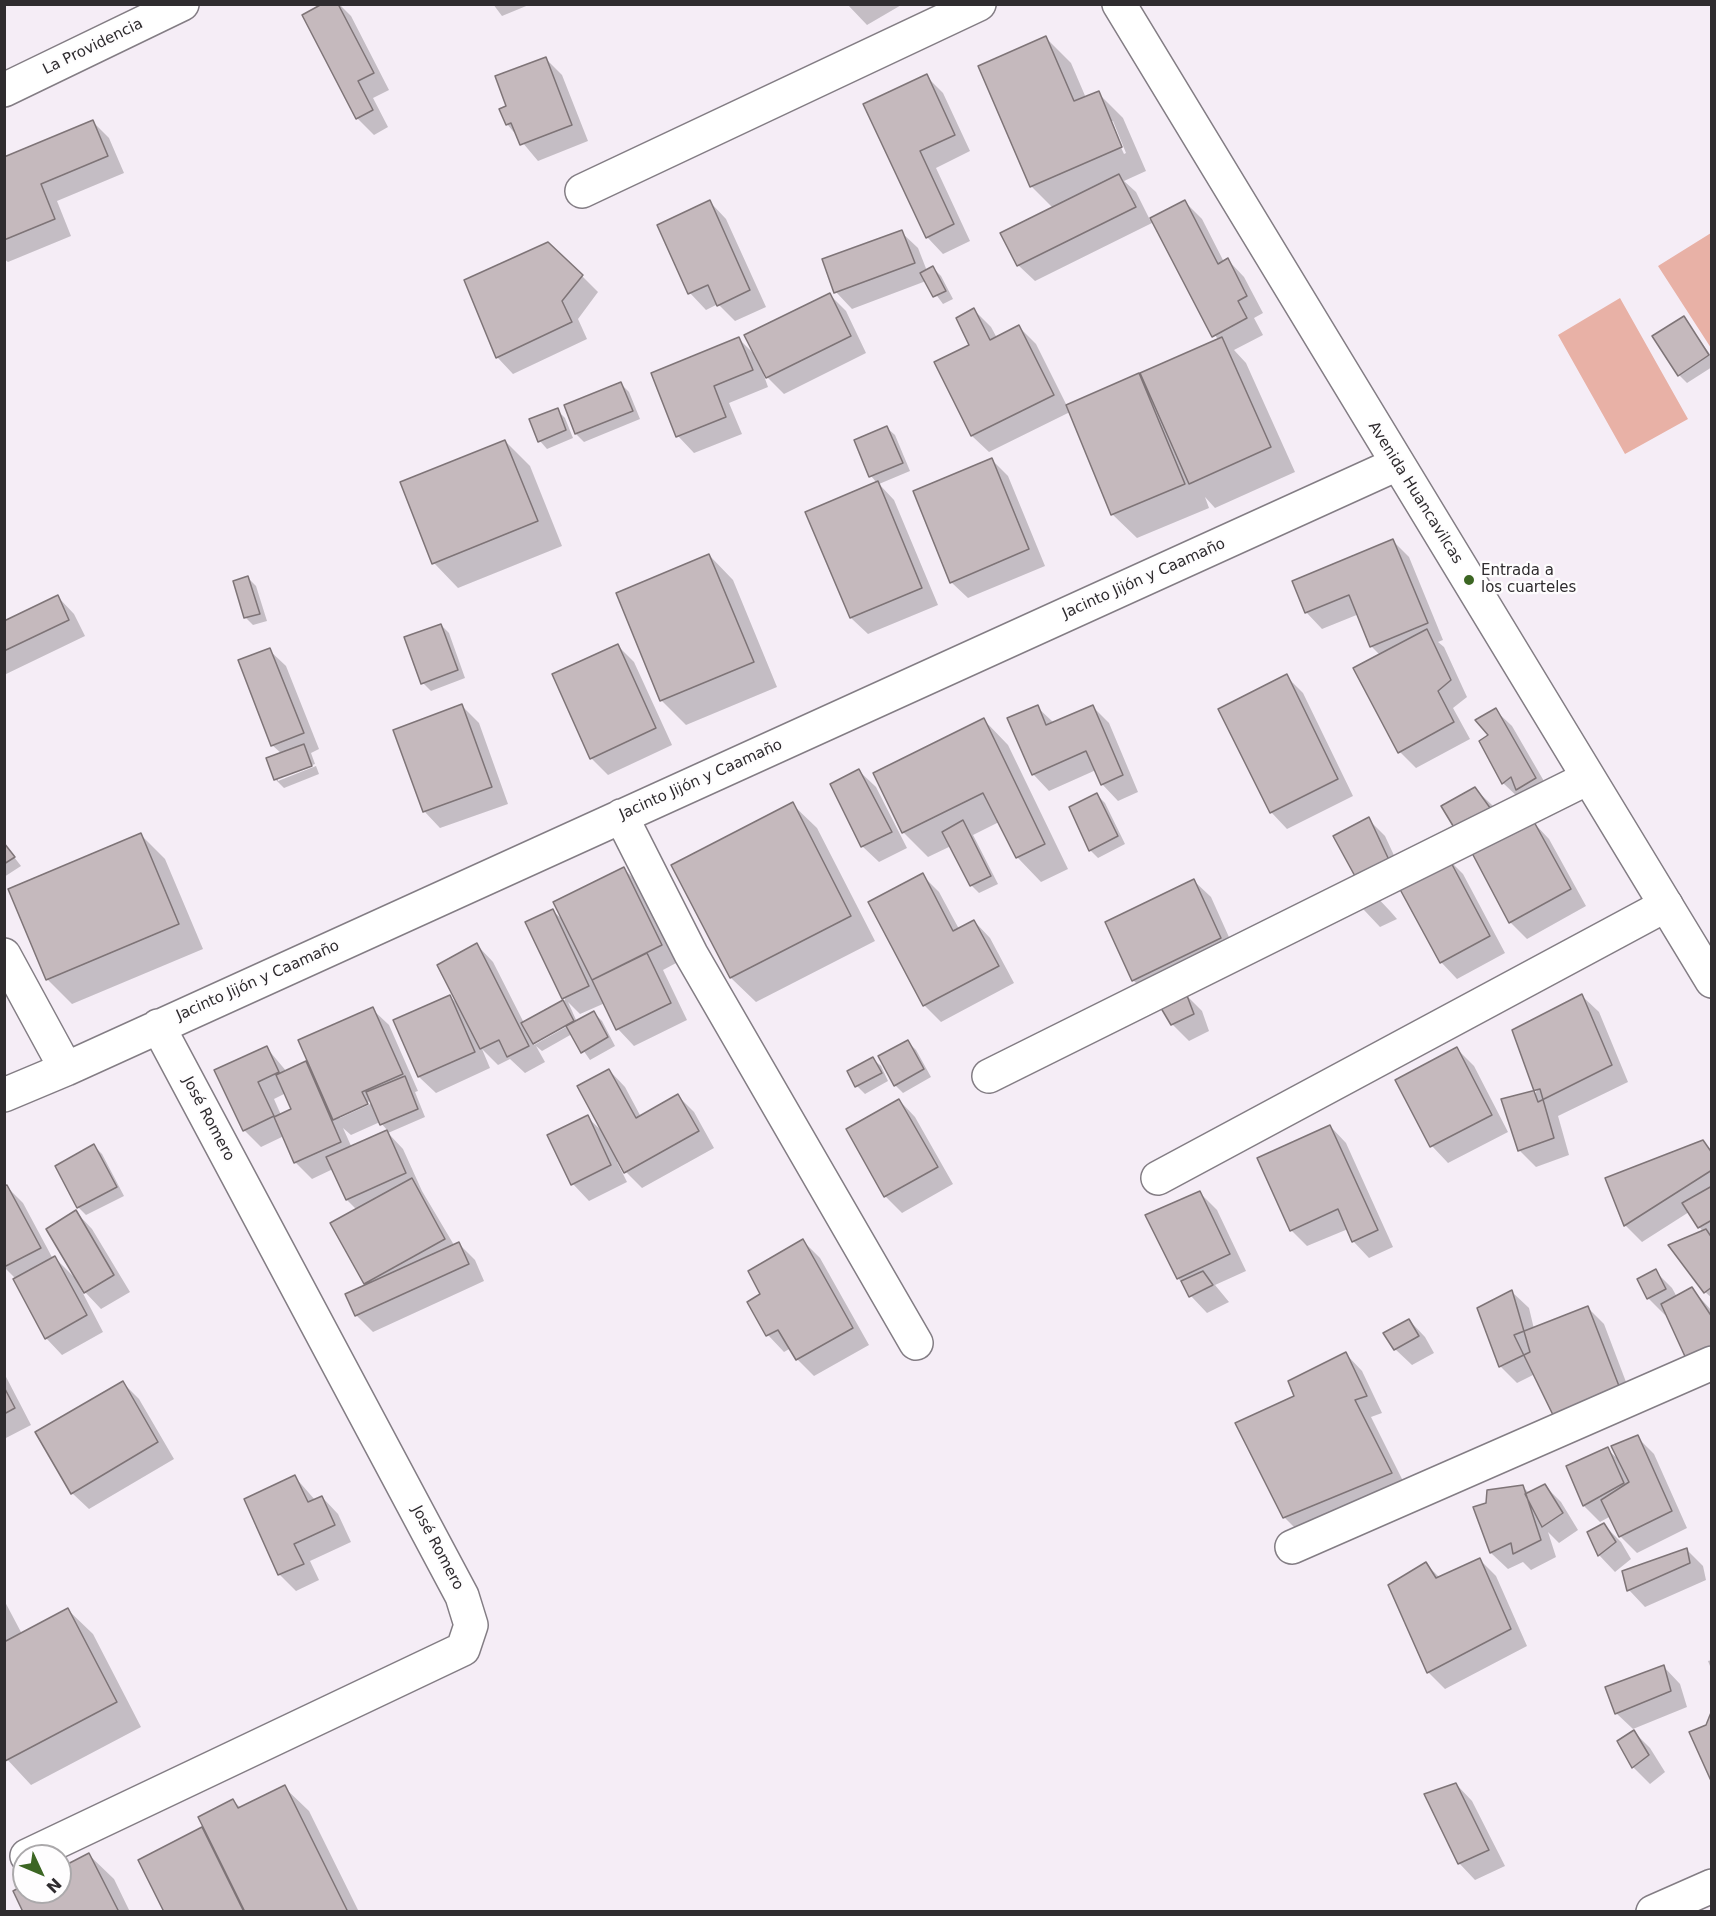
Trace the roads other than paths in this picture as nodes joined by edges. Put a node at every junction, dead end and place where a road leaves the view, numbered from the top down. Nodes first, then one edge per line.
1 (182, 4) edge
2 (979, 4) edge
3 (1119, 4) edge
4 (4, 90) edge
5 (582, 191) dead end
6 (1397, 464) junction
7 (1588, 778) junction
8 (621, 816) junction
9 (1666, 905) junction
10 (4, 955) edge
11 (1712, 981) edge
12 (158, 1026) junction
13 (66, 1069) junction
14 (989, 1076) dead end
15 (4, 1095) edge
16 (1158, 1178) dead end
17 (916, 1343) dead end
18 (1712, 1363) edge
19 (1292, 1547) dead end
20 (53, 1844) edge
21 (1712, 1886) edge
22 (1653, 1911) edge

1 - 4 street, La Providencia
2 - 5 street
3 - 6 street, Avenida Huancavilcas
6 - 7 street, Avenida Huancavilcas
6 - 8 street, Jacinto Jijón y Caamaño
7 - 9 street, Avenida Huancavilcas
7 - 14 street
8 - 12 street, Jacinto Jijón y Caamaño
8 - 17 street
9 - 11 street, Avenida Huancavilcas
9 - 16 street
10 - 13 street
12 - 13 street, Jacinto Jijón y Caamaño
12 - 20 street, José Romero
13 - 15 street, Jacinto Jijón y Caamaño
18 - 19 street
21 - 22 street

